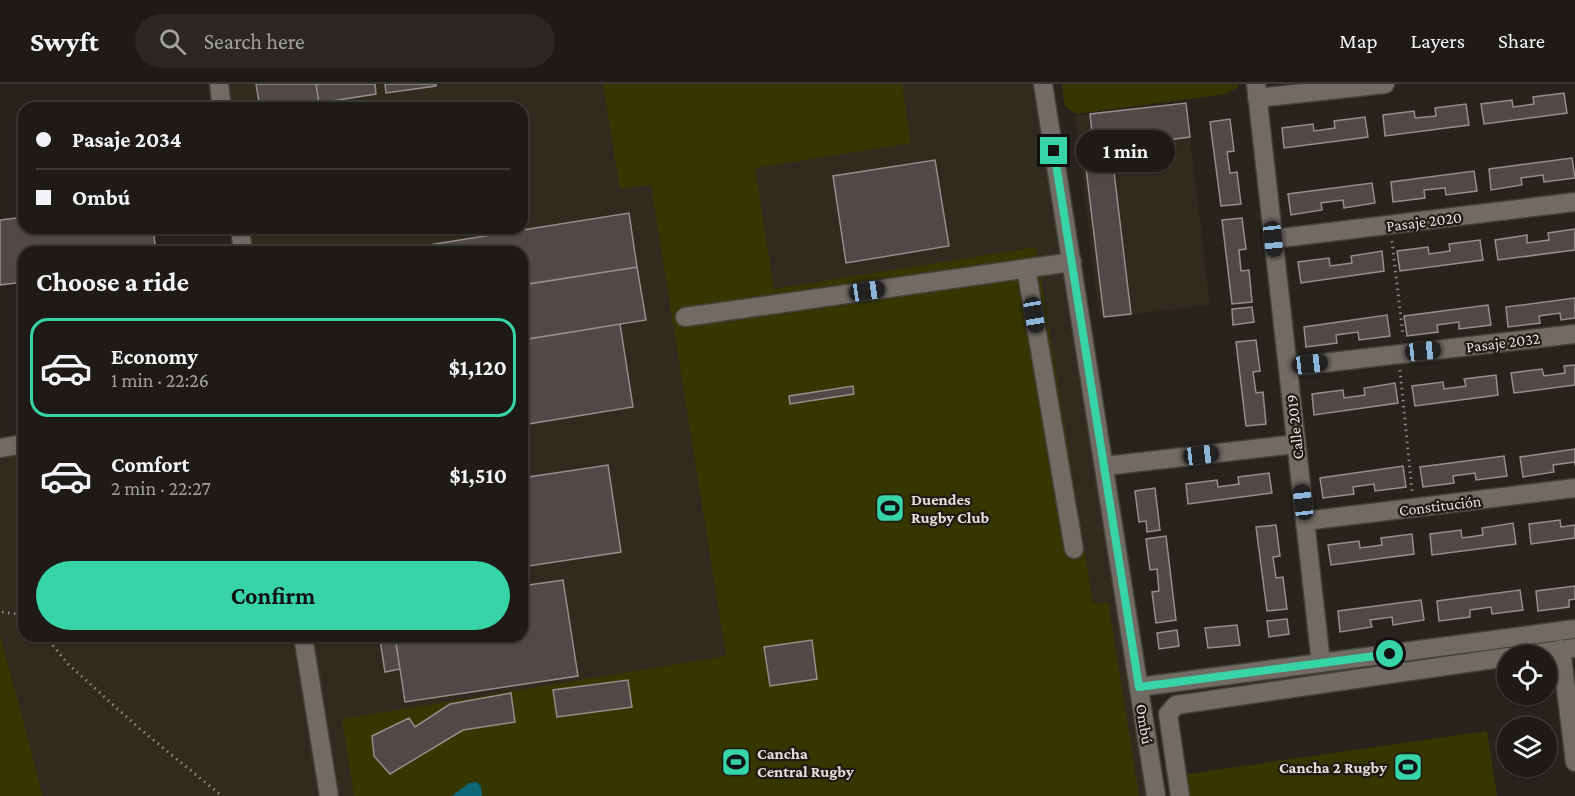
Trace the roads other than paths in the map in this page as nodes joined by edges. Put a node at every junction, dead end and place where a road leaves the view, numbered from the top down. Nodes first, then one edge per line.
1 (219, 84) edge
2 (1043, 84) edge
3 (1385, 84) edge
4 (1256, 91) edge
5 (221, 102) edge
6 (1575, 202) edge
7 (1273, 239) junction
8 (1072, 262) junction
9 (1026, 268) junction
10 (685, 316) dead end
11 (1575, 334) edge
12 (1288, 367) junction
13 (1296, 444) junction
14 (18, 445) edge
15 (0, 448) edge
16 (1105, 466) junction
17 (1575, 488) edge
18 (1305, 521) junction
19 (1074, 549) dead end
20 (1575, 629) edge
21 (304, 642) edge
22 (1568, 649) edge
23 (1497, 659) edge
24 (1321, 663) junction
25 (1139, 687) junction
26 (1575, 762) edge
27 (329, 796) edge
28 (1156, 796) edge
29 (1180, 796) edge

1 - 5 street
2 - 8 street, Ombú
3 - 4 street
4 - 7 street, Calle 2019
6 - 7 street, Pasaje 2020
7 - 12 street, Calle 2019
8 - 9 street
8 - 16 street, Ombú
9 - 10 street
9 - 19 street
11 - 12 street, Pasaje 2032
12 - 13 street, Calle 2019
13 - 16 street
13 - 18 street, Calle 2019
14 - 15 street
16 - 25 street, Ombú
17 - 18 street, Constitución
18 - 24 street, Calle 2019
20 - 24 street
21 - 27 street
22 - 26 street
23 - 29 street
24 - 25 street
25 - 28 street, Ombú

